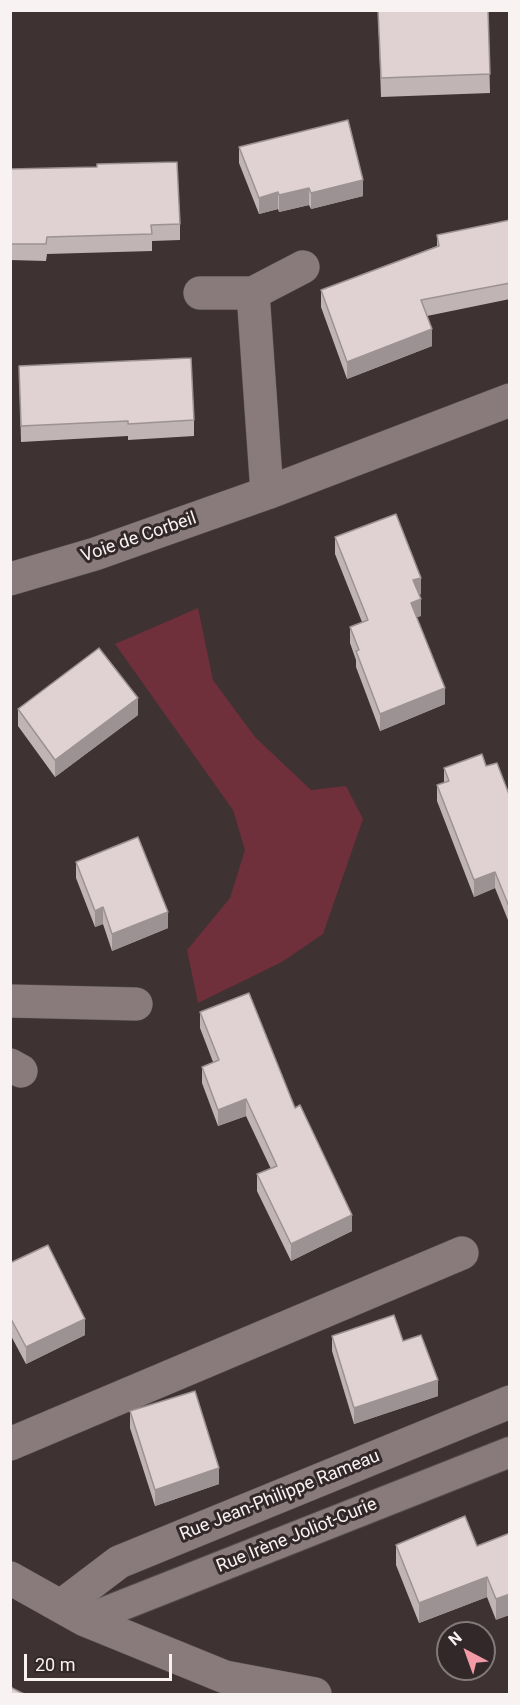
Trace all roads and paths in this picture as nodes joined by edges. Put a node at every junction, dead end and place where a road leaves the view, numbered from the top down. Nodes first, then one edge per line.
1 (303, 267) dead end
2 (200, 293) dead end
3 (253, 293) junction
4 (510, 400) edge
5 (267, 493) junction
6 (10, 579) edge
7 (10, 1001) edge
8 (136, 1004) dead end
9 (462, 1253) dead end
10 (510, 1402) edge
11 (10, 1444) edge
12 (510, 1452) edge
13 (10, 1578) edge
14 (73, 1613) junction
15 (315, 1695) edge

1 - 3 street
2 - 3 street
3 - 5 street
4 - 5 street, Voie de Corbeil
5 - 6 street, Voie de Corbeil
7 - 8 street
9 - 11 street
10 - 14 street, Rue Jean-Philippe Rameau
12 - 14 lane, Rue Irène Joliot-Curie
13 - 14 street
14 - 15 street

